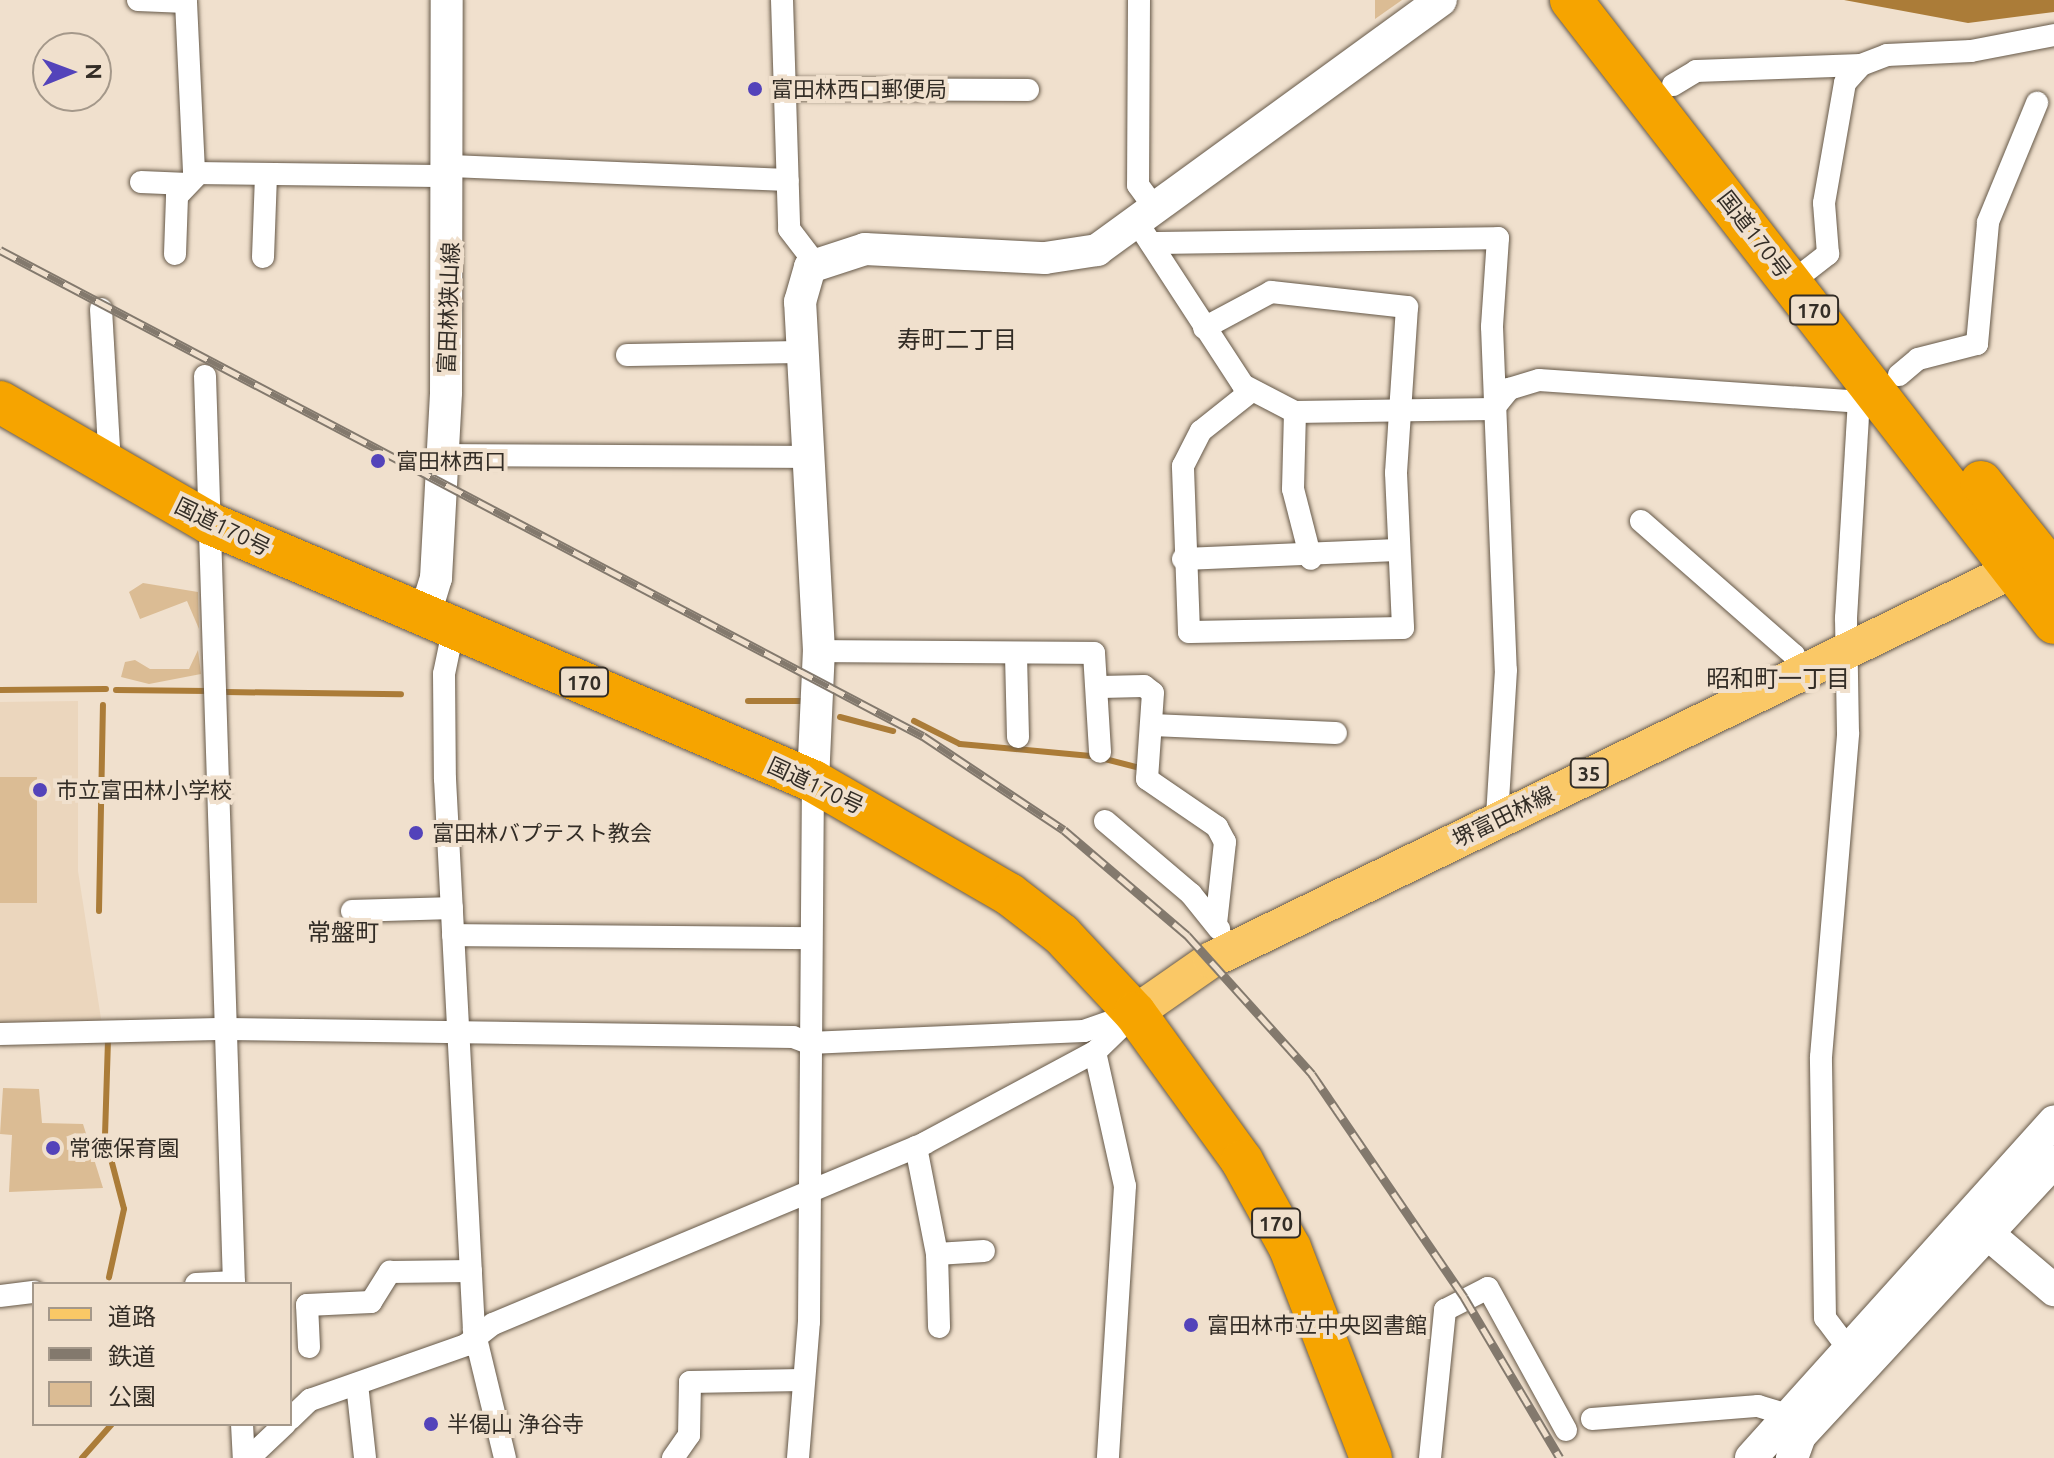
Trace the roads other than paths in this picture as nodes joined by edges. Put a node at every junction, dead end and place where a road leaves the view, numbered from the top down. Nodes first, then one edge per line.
1 (138, 0) edge
2 (447, 0) edge
3 (782, 0) edge
4 (1139, 0) edge
5 (1441, 0) edge
6 (1571, 0) edge
7 (1608, 0) edge
8 (2054, 35) edge
9 (1861, 65) junction
10 (1673, 85) junction
11 (785, 89) junction
12 (1028, 90) dead end
13 (2037, 103) dead end
14 (451, 166) junction
15 (266, 174) junction
16 (193, 179) junction
17 (788, 180) junction
18 (141, 182) dead end
19 (1147, 224) junction
20 (175, 254) dead end
21 (263, 257) dead end
22 (815, 263) junction
23 (1803, 274) junction
24 (101, 309) dead end
25 (1204, 328) junction
26 (802, 352) junction
27 (627, 355) dead end
28 (205, 376) dead end
29 (1879, 390) junction
30 (1250, 392) junction
31 (0, 402) edge
32 (1493, 409) junction
33 (1295, 412) junction
34 (1400, 412) junction
35 (442, 455) junction
36 (808, 457) junction
37 (110, 465) junction
38 (1641, 521) dead end
39 (211, 524) junction
40 (1398, 550) junction
41 (1183, 559) junction
42 (1311, 559) junction
43 (2040, 562) edge
44 (439, 620) junction
45 (2054, 623) edge
46 (1845, 649) junction
47 (819, 651) junction
48 (1016, 655) junction
49 (1798, 670) junction
50 (1101, 687) junction
51 (1152, 725) junction
52 (1336, 733) dead end
53 (1018, 737) dead end
54 (1100, 752) dead end
55 (813, 781) junction
56 (1497, 819) junction
57 (1105, 821) dead end
58 (452, 908) junction
59 (352, 911) dead end
60 (453, 935) junction
61 (1224, 937) junction
62 (808, 938) junction
63 (1135, 1013) junction
64 (229, 1029) junction
65 (0, 1034) edge
66 (459, 1035) junction
67 (808, 1043) junction
68 (1095, 1052) junction
69 (2054, 1121) edge
70 (916, 1147) junction
71 (2054, 1162) edge
72 (809, 1197) junction
73 (1988, 1234) junction
74 (984, 1251) dead end
75 (937, 1254) junction
76 (471, 1271) junction
77 (234, 1282) edge
78 (2054, 1290) edge
79 (32, 1292) edge
80 (0, 1296) edge
81 (299, 1304) edge
82 (939, 1327) dead end
83 (476, 1339) junction
84 (309, 1347) dead end
85 (1847, 1347) junction
86 (802, 1380) junction
87 (357, 1384) junction
88 (1784, 1414) junction
89 (292, 1417) edge
90 (1592, 1419) dead end
91 (242, 1426) edge
92 (283, 1426) edge
93 (1566, 1430) dead end
94 (246, 1458) edge
95 (365, 1458) edge
96 (505, 1458) edge
97 (673, 1458) edge
98 (798, 1458) edge
99 (1108, 1458) edge
100 (1371, 1458) edge
101 (1430, 1458) edge
102 (1751, 1458) edge
103 (1792, 1458) edge

1 - 16 street
2 - 14 street, 富田林狭山線
3 - 11 street
4 - 19 street
5 - 19 street
6 - 23 highway, 国道170号 / 170
7 - 10 highway, 国道170号 / 170
8 - 9 street
9 - 10 street
9 - 23 street
10 - 23 highway, 国道170号 / 170
11 - 12 street
11 - 17 street
13 - 29 street
14 - 15 street
14 - 17 street
14 - 35 street, 富田林狭山線
15 - 16 street
15 - 21 street
16 - 18 street
16 - 20 street
17 - 22 street
19 - 22 street
19 - 25 street
19 - 32 street
22 - 26 street
23 - 29 highway, 国道170号 / 170
24 - 37 street
25 - 30 street
25 - 34 street
26 - 27 street
26 - 36 street
28 - 39 street
29 - 32 street
29 - 43 highway, 国道170号 / 170
29 - 46 street
30 - 33 street
30 - 41 street
31 - 37 highway, 国道170号 / 170
32 - 34 street
32 - 56 street
33 - 34 street
33 - 42 street
34 - 40 street
35 - 36 street
35 - 44 street, 富田林狭山線
36 - 47 street
37 - 39 highway, 国道170号 / 170
38 - 49 street
39 - 44 highway, 国道170号 / 170
39 - 64 street
40 - 41 street
40 - 42 street
41 - 42 street
43 - 45 highway, 国道170号 / 170
43 - 46 main road, 堺富田林線 / 35
44 - 55 highway, 国道170号 / 170
44 - 58 street
46 - 49 main road, 堺富田林線 / 35
46 - 85 street
47 - 48 street
47 - 55 street
48 - 50 street
48 - 53 street
49 - 56 main road, 堺富田林線 / 35
50 - 51 street
50 - 54 street
51 - 52 street
51 - 61 street
55 - 62 street
55 - 63 highway, 国道170号 / 170
56 - 61 main road, 堺富田林線 / 35
57 - 61 street
58 - 59 street
58 - 60 street
60 - 62 street
60 - 66 street
61 - 63 main road, 堺富田林線 / 35
62 - 67 street
63 - 67 street
63 - 68 street
63 - 100 highway, 国道170号 / 170
64 - 65 street
64 - 66 street
64 - 77 street
66 - 67 street
66 - 76 street
67 - 72 street
68 - 70 street
68 - 99 street
69 - 85 street
70 - 72 street
70 - 75 street
71 - 73 street
72 - 83 street
72 - 86 street
73 - 78 street
73 - 103 street
74 - 75 street
75 - 82 street
76 - 81 street
76 - 83 street
79 - 80 street
81 - 84 street
83 - 87 street
83 - 96 street
85 - 88 street
86 - 97 street
86 - 98 street
87 - 89 street
87 - 95 street
88 - 90 street
88 - 102 street
91 - 94 street
92 - 94 street
93 - 101 street

